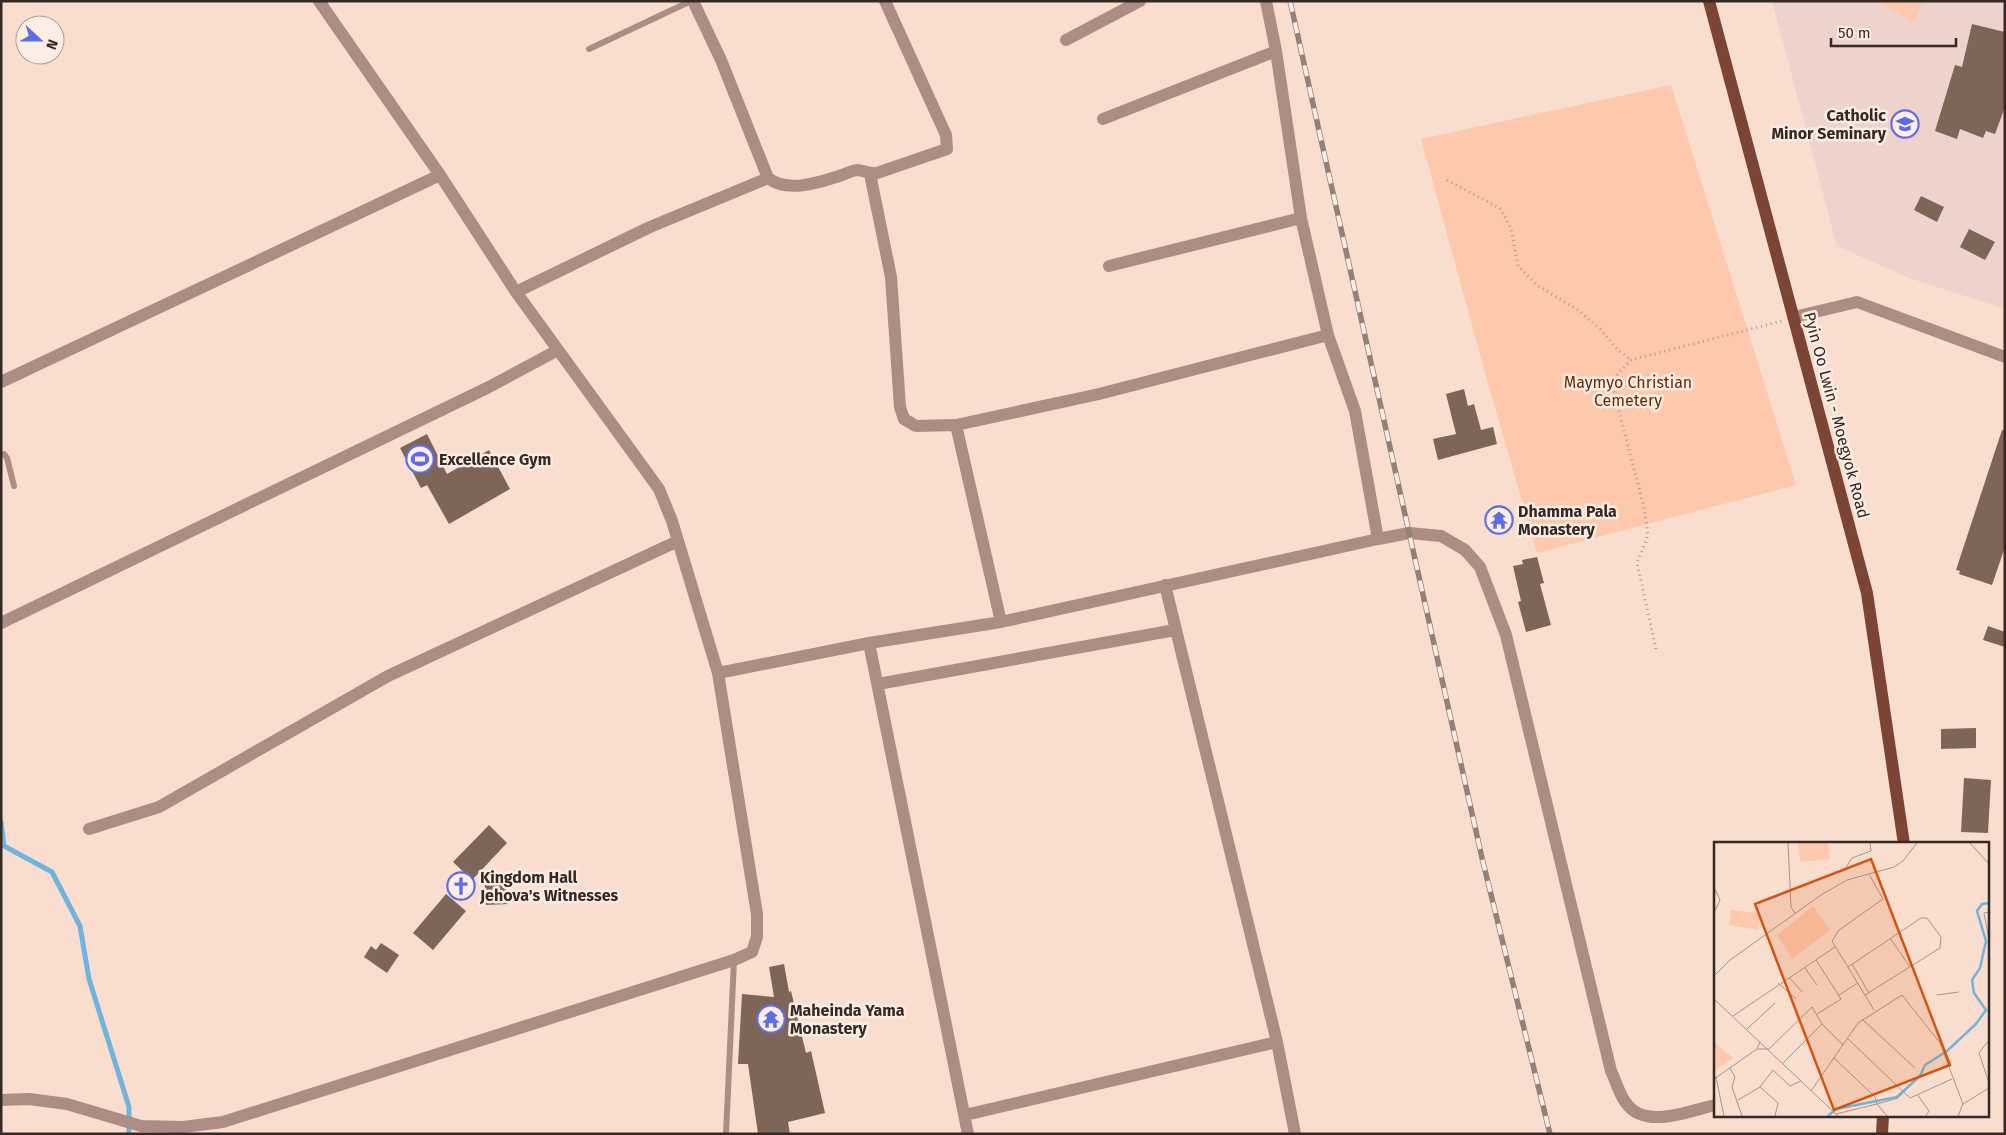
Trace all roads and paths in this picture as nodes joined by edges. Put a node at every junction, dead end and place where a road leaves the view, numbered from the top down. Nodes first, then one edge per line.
1 (319, 1) edge
2 (692, 1) edge
3 (885, 1) edge
4 (1140, 1) edge
5 (1266, 1) edge
6 (1709, 1) edge
7 (1066, 40) dead end
8 (589, 49) dead end
9 (1276, 52) junction
10 (1103, 119) dead end
11 (870, 174) junction
12 (440, 175) junction
13 (768, 178) junction
14 (1447, 180) dead end
15 (1301, 218) junction
16 (1110, 266) dead end
17 (516, 292) junction
18 (1794, 317) junction
19 (1328, 334) junction
20 (558, 350) junction
21 (2005, 357) edge
22 (1631, 360) junction
23 (1, 382) edge
24 (956, 425) junction
25 (1, 455) edge
26 (14, 486) dead end
27 (1378, 539) junction
28 (678, 541) junction
29 (1165, 585) junction
30 (1001, 622) junction
31 (1, 623) edge
32 (1175, 630) junction
33 (869, 643) junction
34 (1656, 649) dead end
35 (718, 673) junction
36 (878, 684) junction
37 (89, 829) dead end
38 (1904, 842) edge
39 (734, 960) junction
40 (1276, 1042) junction
41 (1, 1100) edge
42 (1714, 1105) edge
43 (965, 1115) junction
44 (1883, 1118) edge
45 (726, 1134) edge
46 (968, 1134) edge
47 (1295, 1134) edge
48 (1882, 1134) edge

1 - 12 street
2 - 8 lane
2 - 13 street
3 - 11 street
4 - 7 street
5 - 9 street
6 - 18 main road, Pyin Oo Lwin - Moegyok Road
9 - 10 street
9 - 15 street
11 - 13 street
11 - 24 street
12 - 17 street
12 - 23 street
13 - 17 street
14 - 22 path
15 - 16 street
15 - 19 street
17 - 20 street
18 - 21 street
18 - 22 path
18 - 38 main road, Pyin Oo Lwin - Moegyok Road
19 - 24 street
19 - 27 street
20 - 28 street
20 - 31 street
22 - 34 path
24 - 30 street
25 - 26 lane
27 - 29 street
27 - 42 street
28 - 35 street
28 - 37 street
29 - 30 street
29 - 32 street
30 - 33 street
32 - 36 street
32 - 40 street
33 - 35 street
33 - 36 street
35 - 39 street
36 - 43 street
39 - 41 street
39 - 45 lane
40 - 43 street
40 - 47 street
43 - 46 street
44 - 48 main road

